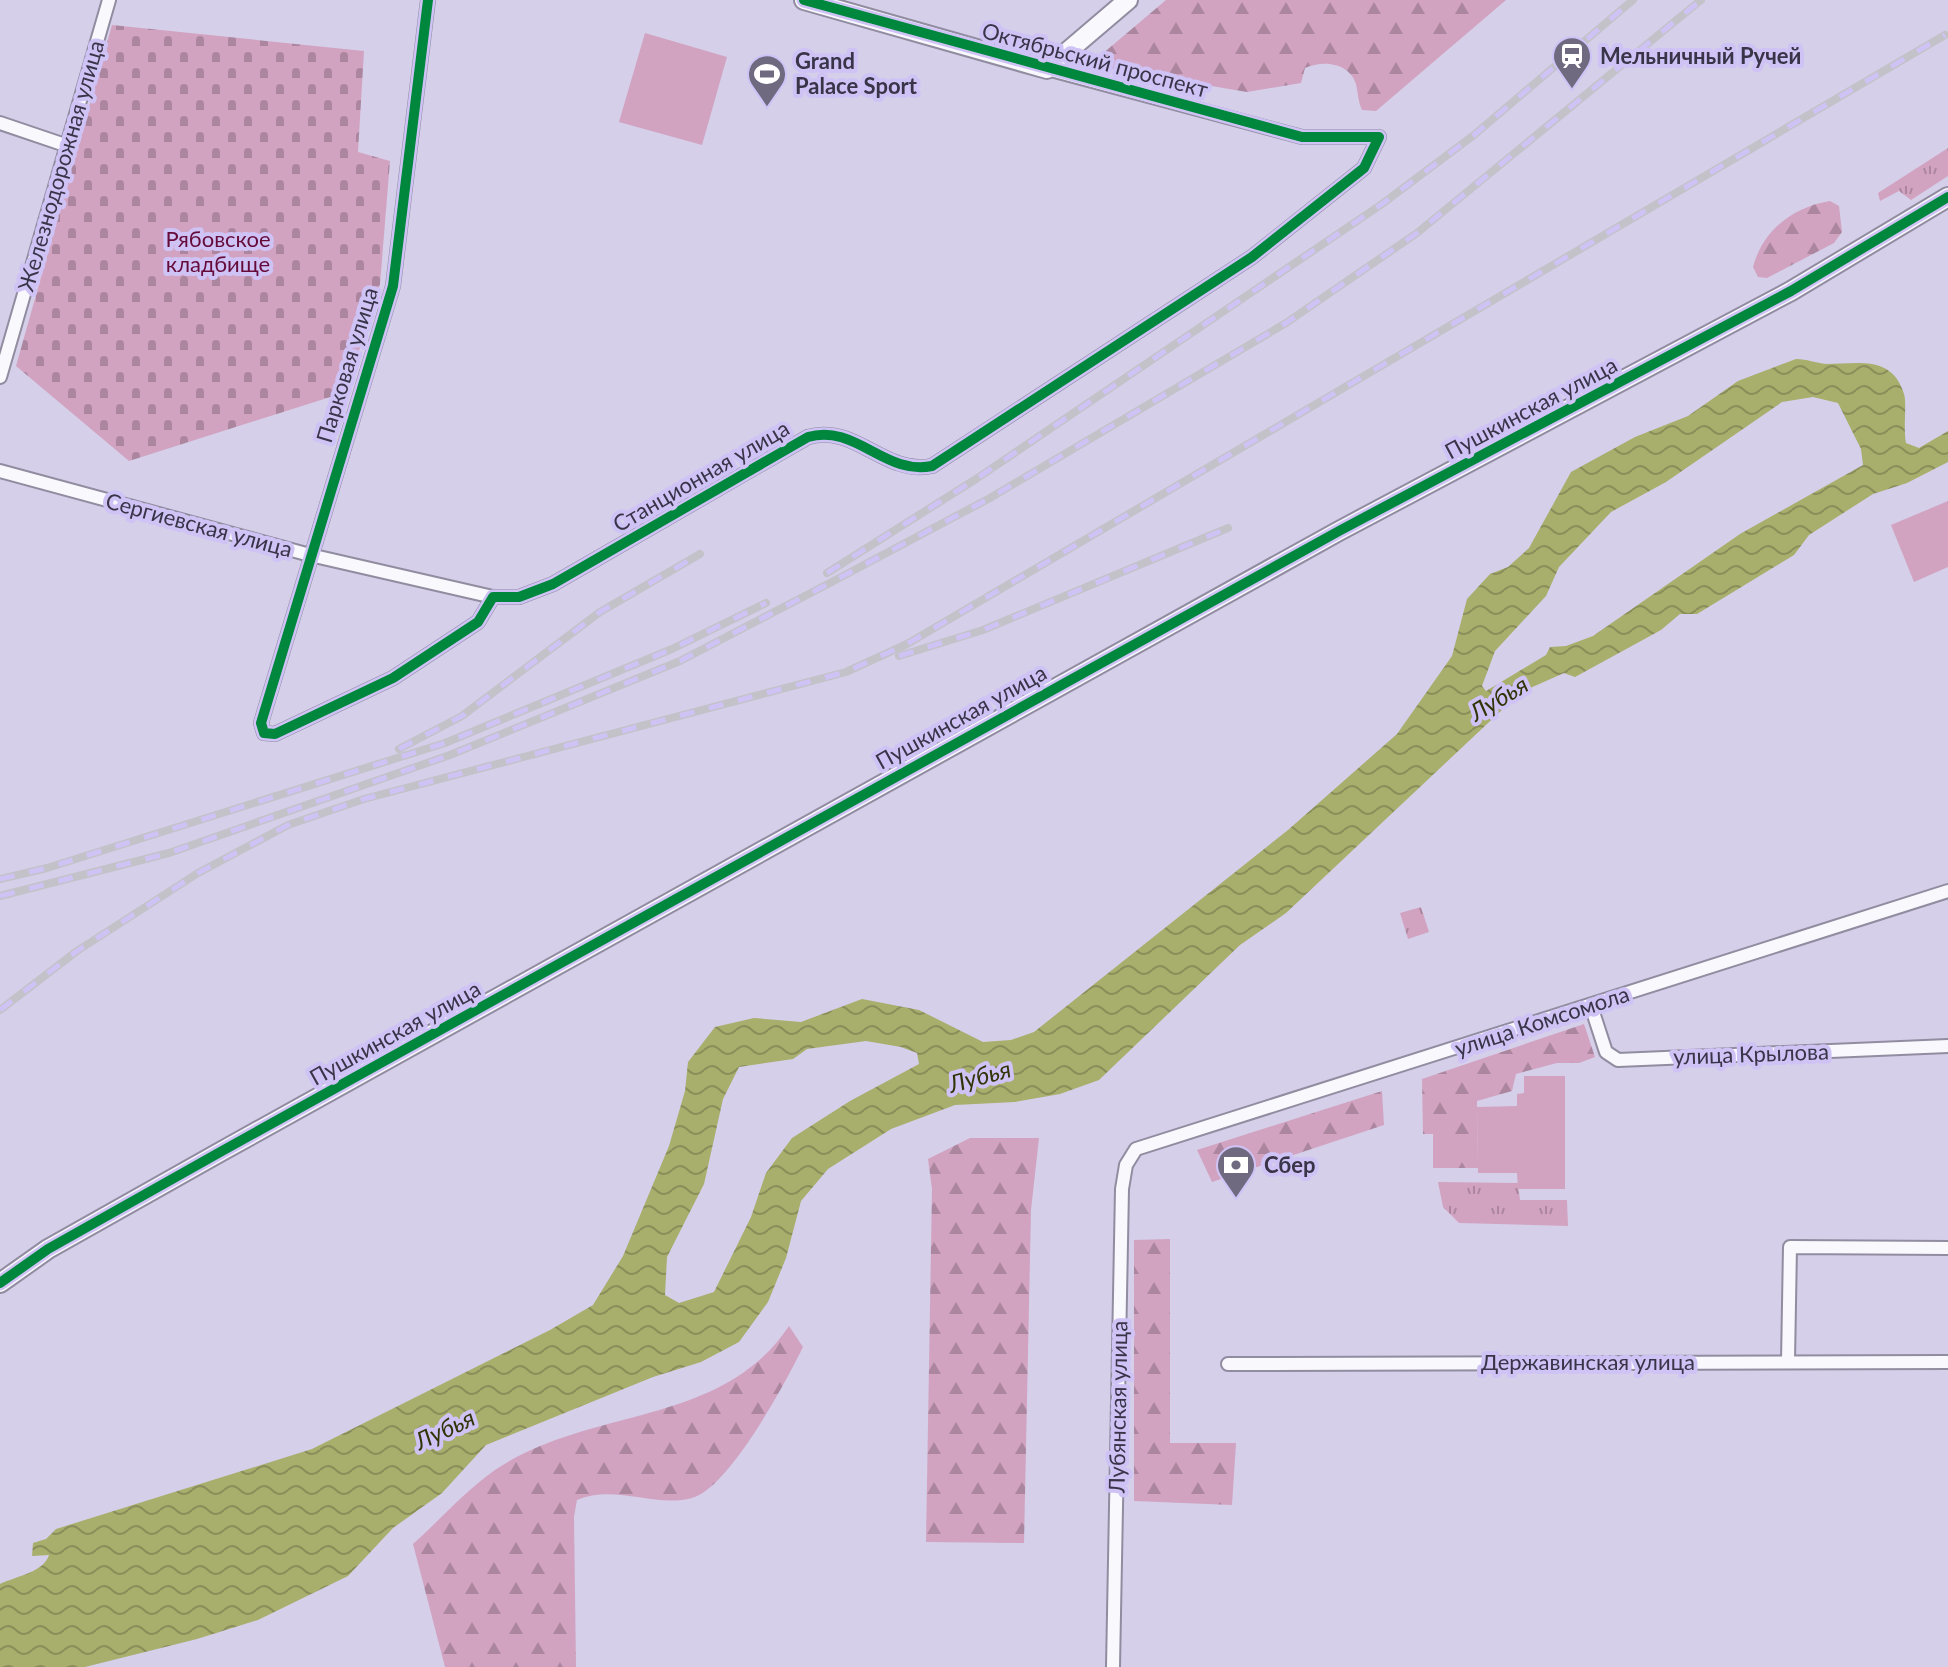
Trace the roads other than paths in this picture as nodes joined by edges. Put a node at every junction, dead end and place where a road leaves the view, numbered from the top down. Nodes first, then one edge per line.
1 (109, 0) edge
2 (428, 0) edge
3 (1128, 0) edge
4 (811, 1) edge
5 (1047, 69) junction
6 (0, 123) edge
7 (1379, 137) joint
8 (68, 146) junction
9 (1948, 197) edge
10 (0, 377) edge
11 (0, 471) edge
12 (310, 555) junction
13 (493, 597) junction
14 (1948, 891) edge
15 (1591, 1006) junction
16 (1948, 1046) edge
17 (1136, 1149) joint
18 (1948, 1248) edge
19 (0, 1283) edge
20 (1788, 1361) junction
21 (1948, 1362) edge
22 (1228, 1364) dead end
23 (1113, 1667) edge

1 - 8 street, Железнодорожная улица
2 - 12 street, Парковая улица
3 - 5 street
4 - 5 street, Октябрьский проспект
5 - 7 street, Октябрьский проспект
6 - 8 street
7 - 13 street, Станционная улица
8 - 10 street, Железнодорожная улица
9 - 19 street, Пушкинская улица
11 - 12 street, Сергиевская улица
12 - 13 street, Сергиевская улица
12 - 13 street, Парковая улица
14 - 15 street, улица Комсомола
15 - 16 street, улица Крылова
15 - 17 street, улица Комсомола
17 - 23 street, Лубянская улица
18 - 20 street
20 - 21 street, Державинская улица
20 - 22 street, Державинская улица

